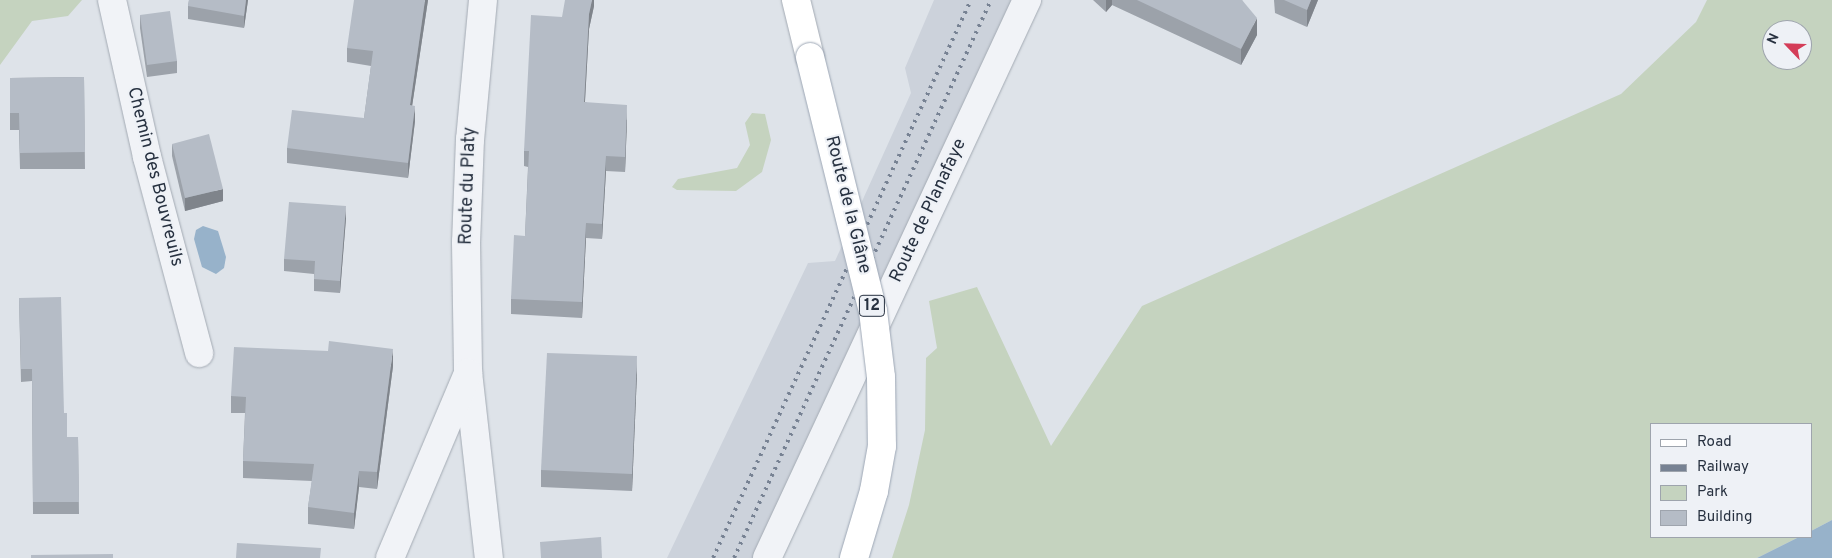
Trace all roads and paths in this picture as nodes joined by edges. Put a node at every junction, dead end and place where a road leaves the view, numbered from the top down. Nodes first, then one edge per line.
1 (112, 0) edge
2 (483, 0) edge
3 (796, 0) edge
4 (1027, 0) edge
5 (199, 353) dead end
6 (468, 372) junction
7 (390, 558) edge
8 (490, 558) edge
9 (767, 558) edge
10 (854, 558) edge

1 - 5 street, Chemin des Bouvreuils
2 - 6 street, Route du Platy
3 - 10 main road, Route de la Glâne / 12, bridge
4 - 9 street, Route de Planafaye
6 - 7 street, Route du Platy
6 - 8 street, Route du Platy

